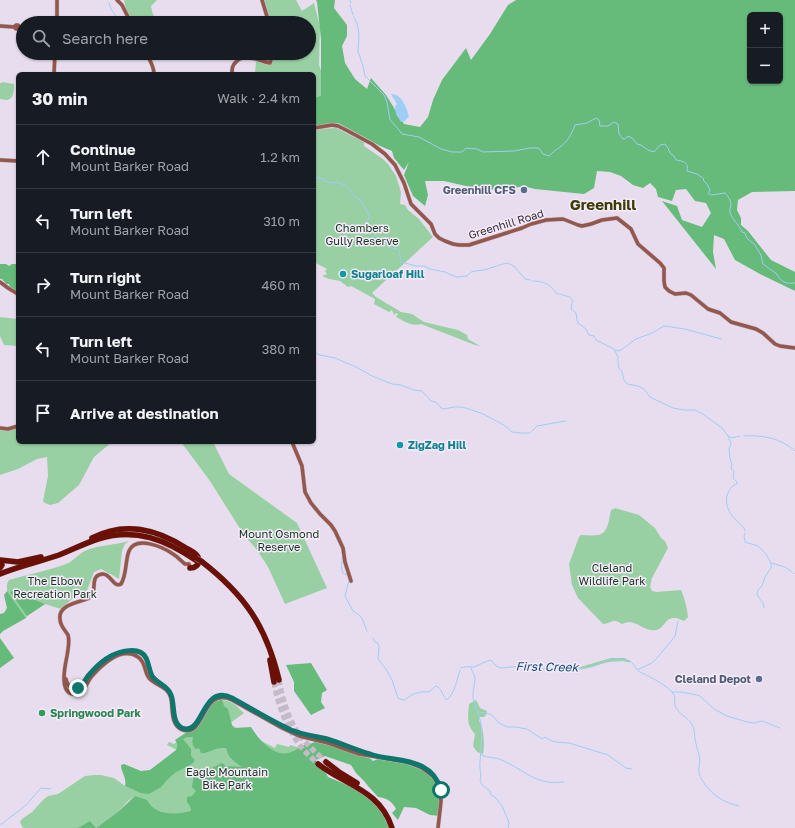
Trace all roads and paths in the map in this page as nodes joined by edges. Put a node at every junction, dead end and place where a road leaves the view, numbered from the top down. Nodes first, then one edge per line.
1 (57, 0) edge
2 (117, 0) edge
3 (262, 0) edge
4 (57, 16) edge
5 (128, 16) edge
6 (267, 16) edge
7 (0, 26) edge
8 (16, 27) edge
9 (55, 60) edge
10 (150, 60) edge
11 (237, 60) edge
12 (259, 60) edge
13 (271, 60) edge
14 (54, 72) edge
15 (154, 72) edge
16 (232, 72) edge
17 (316, 128) edge
18 (0, 160) edge
19 (16, 160) edge
20 (0, 282) edge
21 (16, 293) edge
22 (795, 348) edge
23 (16, 427) edge
24 (0, 428) edge
25 (293, 444) edge
26 (140, 535) junction
27 (90, 538) junction
28 (51, 555) junction
29 (0, 561) edge
30 (198, 561) junction
31 (190, 566) junction
32 (0, 572) edge
33 (351, 581) dead end
34 (276, 681) tunnel mouth
35 (69, 686) junction
36 (68, 691) junction
37 (294, 732) junction
38 (326, 762) tunnel mouth
39 (318, 764) tunnel mouth
40 (393, 828) edge
41 (439, 828) edge

1 - 4 main road
2 - 5 main road
3 - 6 main road
7 - 8 main road
9 - 14 main road
10 - 15 main road
11 - 16 main road
12 - 13 main road
17 - 22 main road, Greenhill Road
18 - 19 main road
20 - 21 main road
23 - 24 main road
25 - 33 main road
26 - 30 highway
26 - 31 highway
26 - 32 highway
27 - 28 highway
27 - 30 highway
27 - 31 highway
28 - 29 highway
28 - 32 highway
29 - 32 highway
30 - 34 highway
31 - 35 main road
31 - 36 main road
35 - 36 main road
35 - 37 main road
36 - 37 main road
37 - 41 main road
38 - 40 highway
39 - 40 highway

